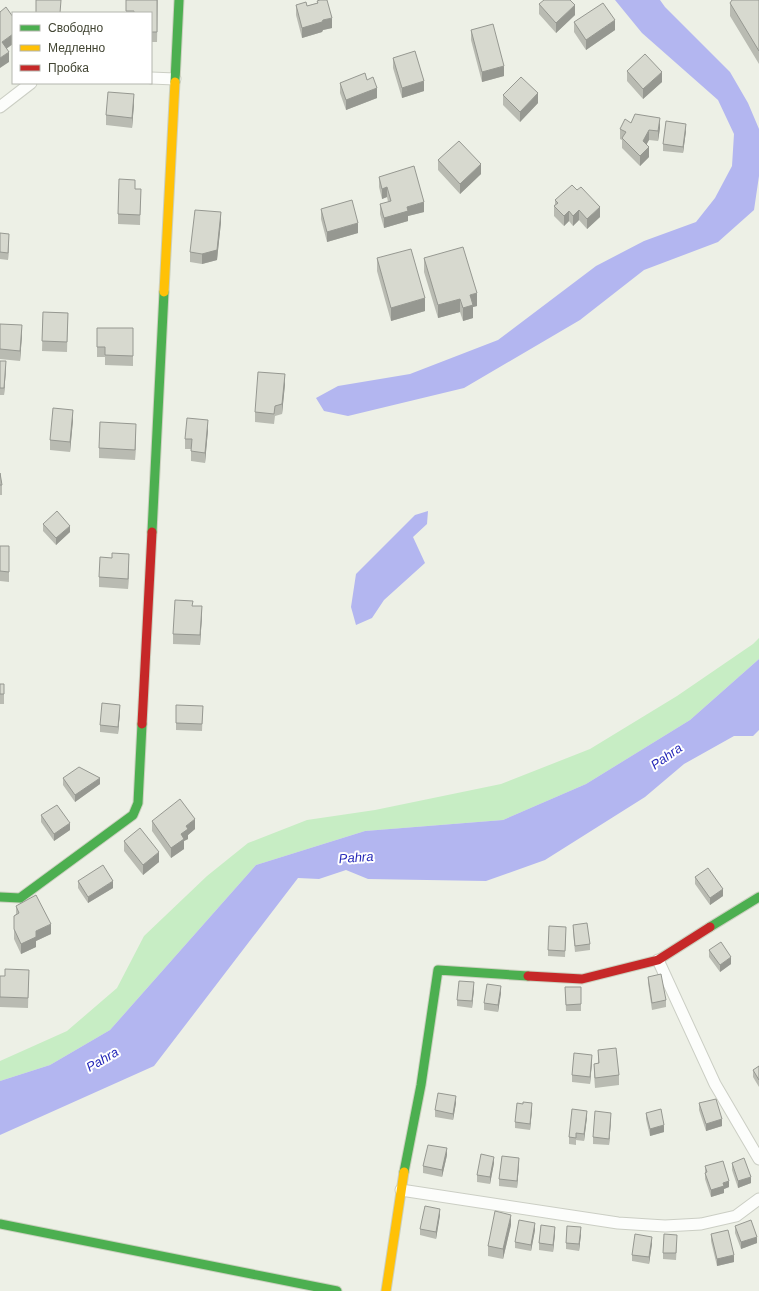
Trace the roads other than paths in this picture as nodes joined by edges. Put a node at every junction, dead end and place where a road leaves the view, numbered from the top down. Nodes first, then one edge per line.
1 (179, 0) edge
2 (152, 78) edge
3 (175, 79) junction
4 (30, 84) edge
5 (0, 107) edge
6 (0, 897) edge
7 (759, 897) edge
8 (658, 960) junction
9 (759, 1159) edge
10 (402, 1190) junction
11 (759, 1199) edge
12 (0, 1224) edge
13 (337, 1291) edge
14 (386, 1291) edge

1 - 3 street
2 - 3 street
3 - 6 street
4 - 5 street
7 - 8 street
8 - 9 street
8 - 10 street
10 - 11 street
10 - 14 street
12 - 13 street

